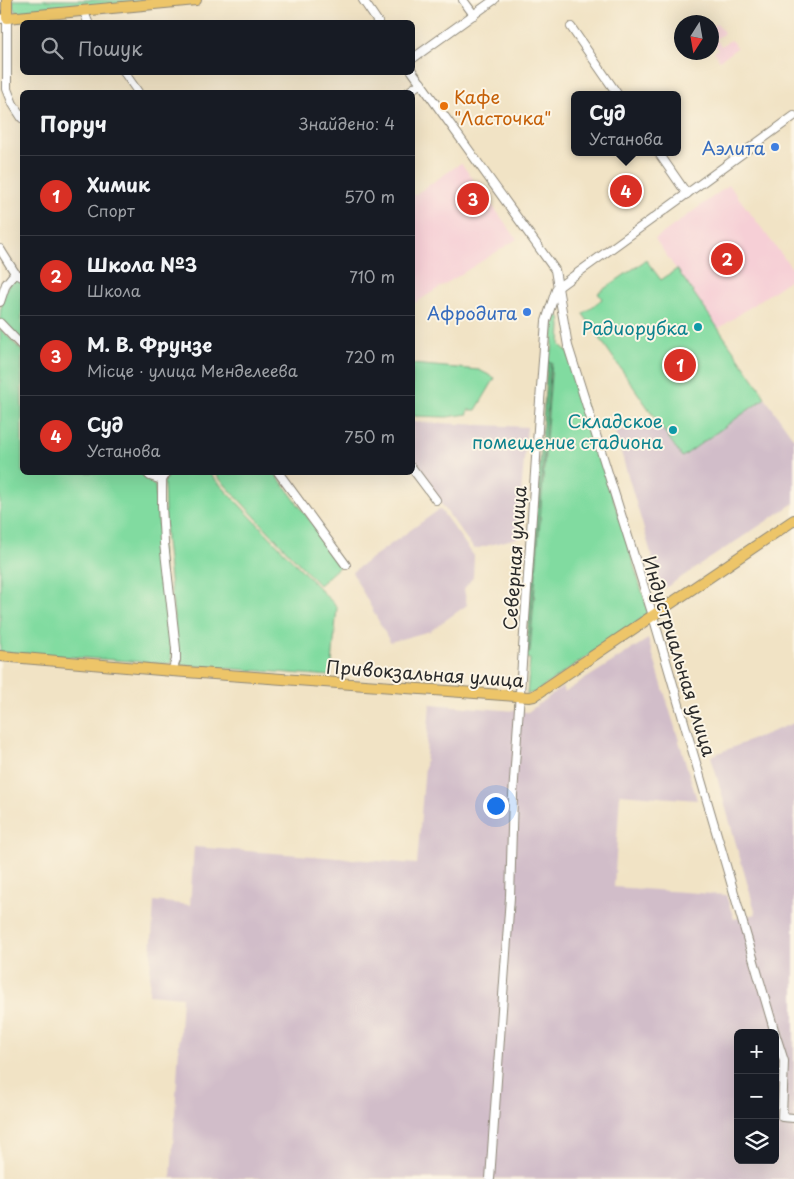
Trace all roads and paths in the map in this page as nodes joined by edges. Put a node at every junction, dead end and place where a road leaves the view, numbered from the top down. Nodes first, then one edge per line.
1 (7, 0) edge
2 (196, 0) edge
3 (363, 0) edge
4 (463, 0) edge
5 (494, 0) edge
6 (84, 12) junction
7 (474, 15) junction
8 (3, 18) edge
9 (87, 20) edge
10 (377, 20) edge
11 (571, 27) dead end
12 (415, 57) edge
13 (126, 75) edge
14 (415, 75) edge
15 (421, 83) junction
16 (137, 90) edge
17 (411, 90) edge
18 (615, 91) edge
19 (20, 115) edge
20 (794, 116) edge
21 (661, 156) edge
22 (687, 194) junction
23 (0, 249) edge
24 (19, 275) edge
25 (557, 288) junction
26 (0, 302) edge
27 (0, 323) edge
28 (20, 344) edge
29 (415, 472) edge
30 (149, 475) edge
31 (165, 475) edge
32 (280, 475) edge
33 (162, 480) junction
34 (436, 500) dead end
35 (794, 520) edge
36 (346, 565) dead end
37 (653, 616) junction
38 (0, 656) edge
39 (172, 672) junction
40 (520, 697) junction
41 (774, 1029) edge
42 (779, 1045) edge
43 (794, 1118) edge
44 (490, 1179) edge

1 - 8 main road
2 - 6 main road
3 - 10 street
4 - 7 street
5 - 7 street
6 - 8 main road
6 - 9 street
7 - 12 street
8 - 19 street
11 - 18 street
13 - 16 street
14 - 15 street, Индустриальная улица
15 - 17 street
15 - 25 street, Индустриальная улица
20 - 22 street
21 - 22 street
22 - 25 street
23 - 24 street
24 - 26 street
25 - 37 street, Индустриальная улица
25 - 40 street, Северная улица
27 - 28 street
29 - 34 street
30 - 33 street
31 - 33 street
32 - 36 street
33 - 39 street
35 - 37 main road, Привокзальная улица
37 - 40 main road, Привокзальная улица
37 - 41 street, Индустриальная улица
38 - 39 main road, Привокзальная улица
39 - 40 main road, Привокзальная улица
40 - 44 street, Северная улица
42 - 43 street, Индустриальная улица

